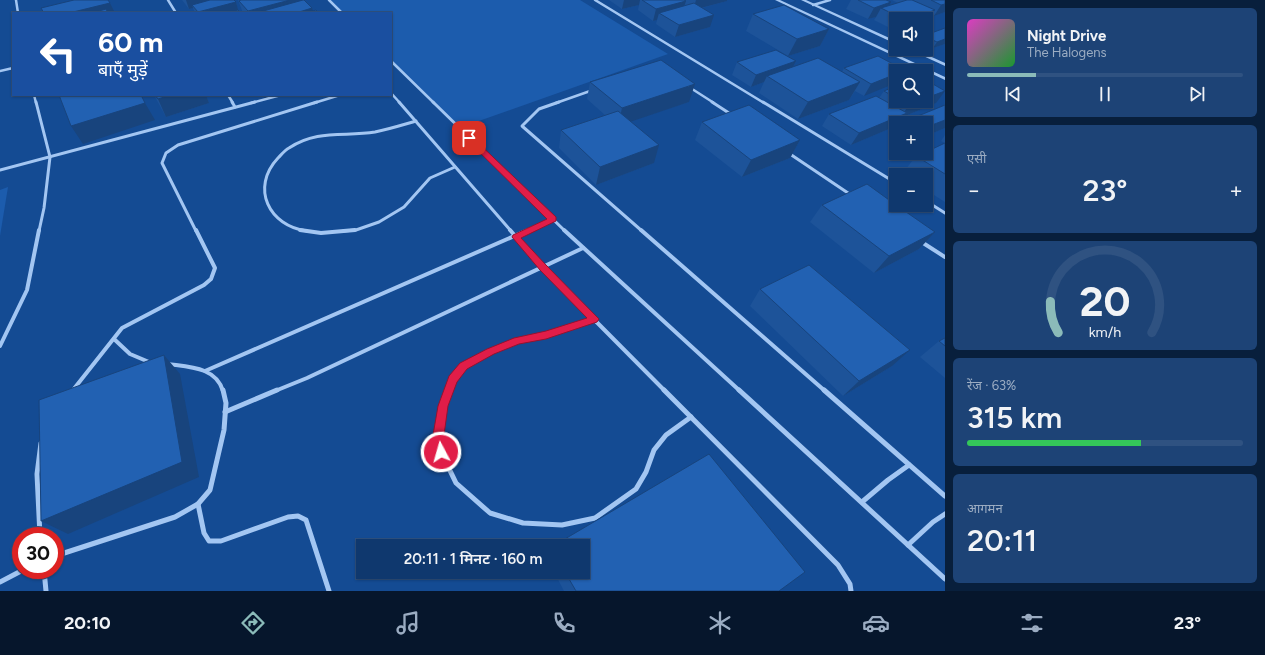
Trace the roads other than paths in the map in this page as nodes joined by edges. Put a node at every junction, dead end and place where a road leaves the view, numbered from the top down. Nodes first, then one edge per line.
1 (16, 0) edge
2 (168, 0) edge
3 (329, 0) edge
4 (595, 0) edge
5 (776, 0) edge
6 (803, 0) edge
7 (830, 0) edge
8 (813, 5) junction
9 (18, 12) edge
10 (175, 12) edge
11 (341, 12) edge
12 (889, 40) edge
13 (925, 56) edge
14 (392, 63) edge
15 (945, 65) edge
16 (12, 68) edge
17 (0, 71) edge
18 (945, 79) edge
19 (684, 84) edge
20 (598, 88) edge
21 (392, 94) edge
22 (34, 96) edge
23 (229, 96) edge
24 (278, 96) edge
25 (337, 96) edge
26 (236, 108) junction
27 (736, 118) edge
28 (416, 121) junction
29 (782, 149) edge
30 (50, 157) junction
31 (455, 167) junction
32 (0, 170) edge
33 (889, 179) edge
34 (854, 196) edge
35 (933, 205) edge
36 (945, 213) edge
37 (553, 219) junction
38 (516, 237) junction
39 (919, 240) edge
40 (583, 248) junction
41 (945, 257) edge
42 (543, 268) junction
43 (594, 319) junction
44 (114, 339) junction
45 (0, 346) edge
46 (204, 371) junction
47 (68, 396) edge
48 (225, 412) junction
49 (691, 417) junction
50 (43, 435) edge
51 (910, 465) junction
52 (945, 496) edge
53 (862, 502) junction
54 (198, 504) junction
55 (945, 514) edge
56 (40, 527) edge
57 (908, 545) junction
58 (64, 553) edge
59 (12, 576) edge
60 (945, 578) edge
61 (45, 579) edge
62 (0, 582) edge
63 (46, 591) edge
64 (329, 591) edge
65 (851, 591) edge

1 - 9 street
2 - 10 street
3 - 11 street
4 - 33 street
5 - 18 street
6 - 8 street
7 - 8 street
8 - 12 street
13 - 15 street
14 - 37 street
16 - 17 street
19 - 27 street
20 - 51 street
21 - 28 street
22 - 30 street
23 - 26 street
24 - 26 street
25 - 44 street
26 - 30 street
28 - 31 street
28 - 31 street
29 - 34 street
30 - 32 street
30 - 45 street
31 - 38 street
35 - 36 street
37 - 38 street
37 - 40 street
38 - 42 street
38 - 46 street
39 - 41 street
40 - 42 street
40 - 53 street
42 - 43 street
42 - 48 street
43 - 49 street
43 - 49 street
44 - 46 street
44 - 47 street
46 - 48 street
48 - 54 street
49 - 65 street
50 - 56 street
51 - 52 street
51 - 53 street
53 - 57 street
54 - 58 street
54 - 64 street
55 - 57 street
57 - 60 street
59 - 62 street
61 - 63 street

